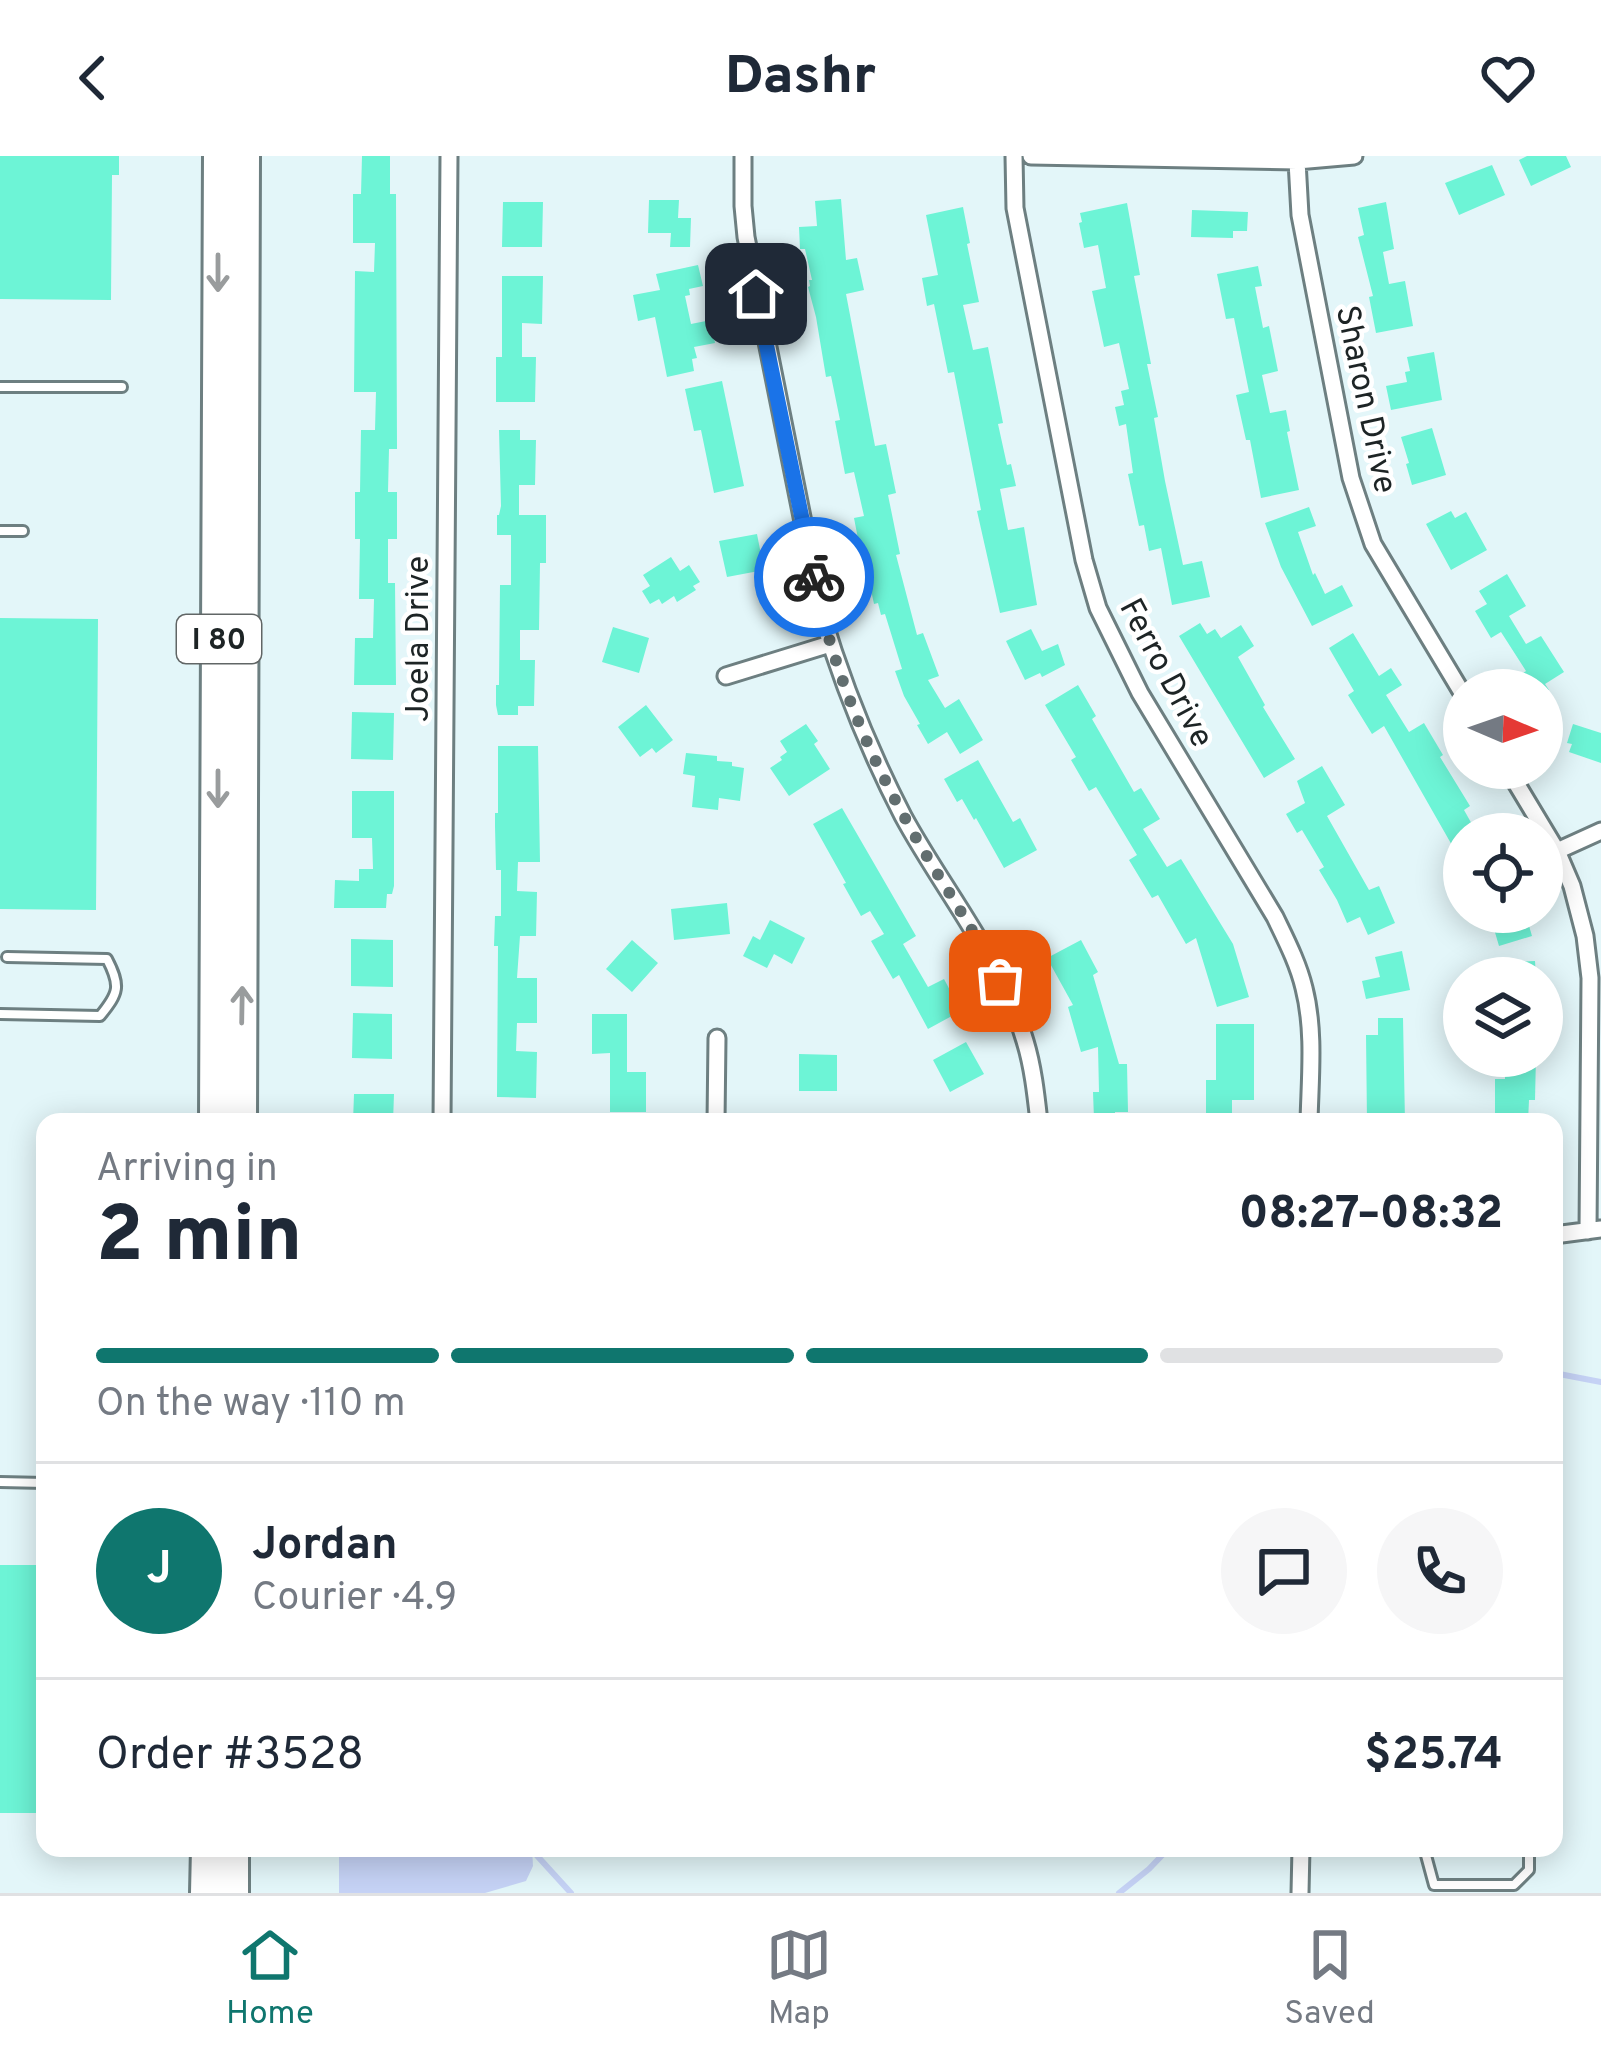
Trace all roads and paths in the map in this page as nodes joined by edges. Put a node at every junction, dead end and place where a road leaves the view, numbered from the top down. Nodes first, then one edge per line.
1 (219, 156) edge
2 (244, 156) edge
3 (449, 156) edge
4 (743, 156) edge
5 (1014, 156) edge
6 (1031, 156) edge
7 (1354, 156) edge
8 (1297, 160) junction
9 (0, 387) edge
10 (122, 387) dead end
11 (0, 531) edge
12 (23, 532) dead end
13 (830, 644) junction
14 (1448, 669) edge
15 (726, 676) dead end
16 (1601, 831) edge
17 (1563, 847) edge
18 (1563, 866) edge
19 (7, 957) dead end
20 (0, 1014) edge
21 (717, 1038) dead end
22 (215, 1113) edge
23 (241, 1113) edge
24 (442, 1113) edge
25 (716, 1113) edge
26 (1038, 1113) edge
27 (1309, 1113) edge
28 (1595, 1230) edge
29 (1563, 1234) edge
30 (0, 1482) edge
31 (36, 1483) edge
32 (207, 1857) edge
33 (233, 1857) edge
34 (1300, 1857) edge
35 (1426, 1857) edge
36 (1529, 1857) edge
37 (206, 1893) edge
38 (233, 1893) edge
39 (1300, 1893) edge

1 -> 22 highway, I 80
23 -> 2 highway, I 80
3 - 24 street, Joela Drive
4 - 13 street
5 - 27 street, Ferro Drive
6 - 8 street
7 - 8 street
8 - 14 street, Sharon Drive
9 - 10 lane
11 - 12 lane
13 - 15 street
13 - 26 street
16 - 17 street
18 - 28 street
19 - 20 lane
21 - 25 street
28 - 29 street
30 - 31 lane
32 - 37 highway
33 - 38 highway
34 - 39 street
35 - 36 lane

